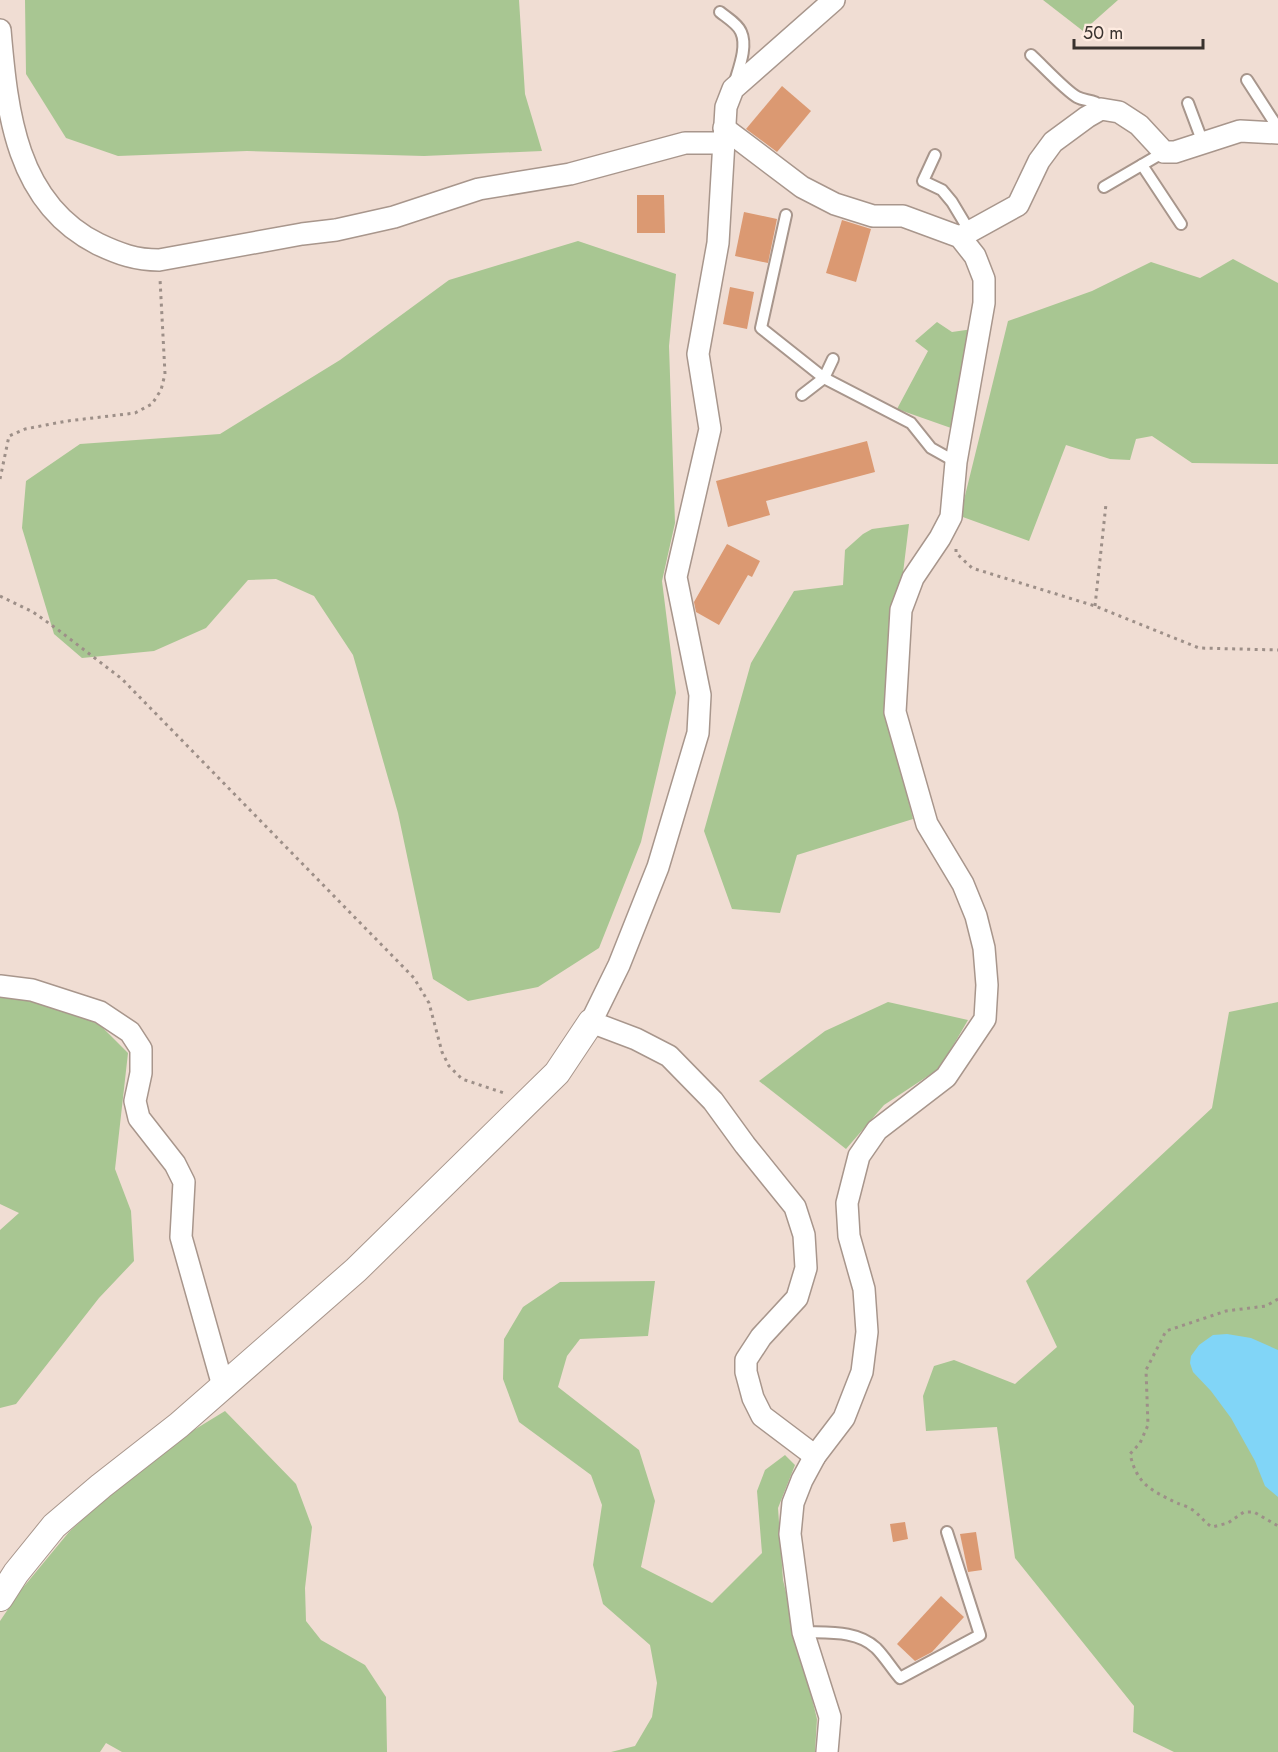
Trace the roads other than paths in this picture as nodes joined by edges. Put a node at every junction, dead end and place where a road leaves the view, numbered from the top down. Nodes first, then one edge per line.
1 (834, 0) edge
2 (720, 12) dead end
3 (0, 30) edge
4 (1031, 55) dead end
5 (1247, 80) dead end
6 (733, 89) junction
7 (1188, 103) dead end
8 (1101, 109) junction
9 (1278, 130) edge
10 (724, 135) junction
11 (1203, 143) junction
12 (1164, 152) junction
13 (935, 155) dead end
14 (1142, 165) junction
15 (1104, 187) dead end
16 (786, 215) dead end
17 (1181, 224) dead end
18 (965, 235) junction
19 (833, 359) dead end
20 (824, 378) junction
21 (802, 395) dead end
22 (956, 462) junction
23 (0, 986) edge
24 (591, 1022) junction
25 (223, 1386) junction
26 (815, 1456) junction
27 (947, 1532) dead end
28 (0, 1598) edge
29 (803, 1632) junction
30 (827, 1752) edge

1 - 6 street
2 - 6 lane
3 - 10 street
4 - 8 lane
5 - 9 lane
6 - 10 street
7 - 11 lane
8 - 12 street
8 - 18 street
9 - 11 street
10 - 18 street
10 - 24 street
11 - 12 street
12 - 14 lane
13 - 18 lane
14 - 15 lane
14 - 17 lane
16 - 20 lane
18 - 22 street
19 - 20 lane
20 - 21 lane
20 - 22 lane
22 - 26 street
23 - 25 street
24 - 25 street
24 - 26 street
25 - 28 street
26 - 29 street
27 - 29 lane
29 - 30 street

